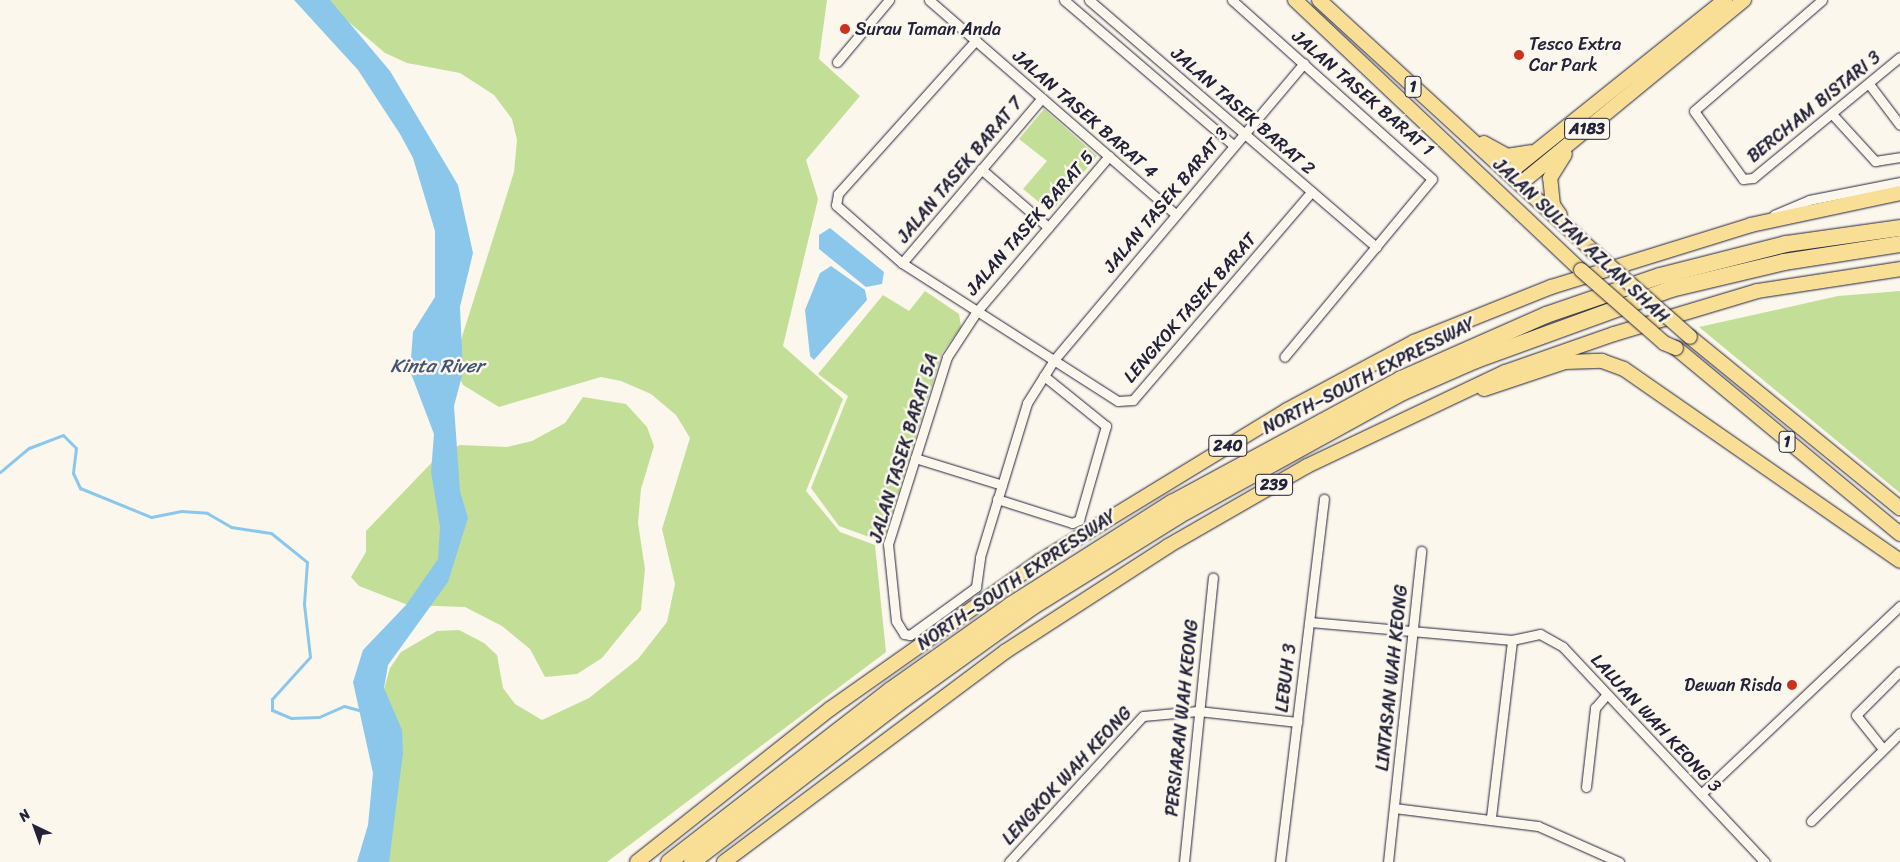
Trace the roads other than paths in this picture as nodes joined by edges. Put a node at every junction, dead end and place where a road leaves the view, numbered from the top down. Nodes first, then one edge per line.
1 (889, 0) edge
2 (929, 0) edge
3 (1064, 0) edge
4 (1089, 0) edge
5 (1232, 0) edge
6 (1295, 0) edge
7 (1319, 0) edge
8 (1725, 0) edge
9 (1744, 0) edge
10 (1822, 0) edge
11 (976, 40) junction
12 (1900, 57) edge
13 (837, 62) dead end
14 (1304, 63) junction
15 (1654, 74) junction
16 (1869, 84) junction
17 (1042, 98) junction
18 (1832, 114) junction
19 (1448, 119) junction
20 (1900, 125) edge
21 (1243, 133) junction
22 (1233, 145) junction
23 (1544, 146) junction
24 (1109, 156) junction
25 (1900, 157) edge
26 (981, 169) junction
27 (1477, 170) junction
28 (1513, 180) junction
29 (1900, 182) edge
30 (1312, 192) junction
31 (1900, 193) edge
32 (1174, 213) junction
33 (1751, 225) junction
34 (1048, 226) junction
35 (1900, 228) edge
36 (1576, 235) junction
37 (1900, 244) edge
38 (1376, 247) junction
39 (902, 263) junction
40 (1583, 268) junction
41 (1900, 269) edge
42 (1900, 276) edge
43 (1828, 278) junction
44 (976, 311) junction
45 (1284, 357) dead end
46 (1054, 360) junction
47 (1044, 376) junction
48 (1432, 404) junction
49 (915, 458) junction
50 (1002, 485) junction
51 (998, 499) junction
52 (1324, 499) dead end
53 (1900, 508) edge
54 (1900, 534) edge
55 (1421, 551) dead end
56 (1900, 561) edge
57 (1213, 577) dead end
58 (950, 606) joint
59 (1900, 606) edge
60 (1310, 622) junction
61 (1415, 630) junction
62 (1512, 640) junction
63 (1900, 671) edge
64 (1608, 694) junction
65 (1198, 711) junction
66 (1297, 722) junction
67 (1900, 733) edge
68 (1883, 749) junction
69 (1586, 787) dead end
70 (1701, 794) junction
71 (1394, 808) junction
72 (1491, 818) junction
73 (1811, 821) dead end
74 (637, 862) edge
75 (669, 862) edge
76 (692, 862) edge
77 (724, 862) edge
78 (1009, 862) edge
79 (1184, 862) edge
80 (1280, 862) edge
81 (1388, 862) edge
82 (1619, 862) edge
83 (1764, 862) edge

1 - 13 street
2 - 11 street, JALAN TASEK BARAT 4
3 - 22 street
4 - 21 street, JALAN TASEK BARAT 2
5 - 14 street, JALAN TASEK BARAT 1
6 - 27 main road, JALAN SULTAN AZLAN SHAH / 1
7 - 19 main road, JALAN SULTAN AZLAN SHAH / 1
8 - 23 main road, A183
9 - 15 main road, A183
10 - 18 street, BERCHAM BISTARI 3
11 - 17 street, JALAN TASEK BARAT 4
11 - 39 street, LENGKOK TASEK BARAT
12 - 16 street, BERCHAM BISTARI 3
14 - 21 street, JALAN TASEK BARAT 3
14 - 38 street, JALAN TASEK BARAT 1
15 - 28 main road, A183
15 - 36 main road
16 - 18 street, BERCHAM BISTARI 3
16 - 20 street
17 - 24 street, JALAN TASEK BARAT 4
17 - 26 street, JALAN TASEK BARAT 7
18 - 25 street
19 - 23 main road
19 - 28 main road, JALAN SULTAN AZLAN SHAH / 1
21 - 22 street, JALAN TASEK BARAT 3
21 - 30 street, JALAN TASEK BARAT 2
22 - 32 street, JALAN TASEK BARAT 3
23 - 28 main road, A183
24 - 32 street, JALAN TASEK BARAT 4
24 - 34 street, JALAN TASEK BARAT 5
26 - 34 street
26 - 39 street, JALAN TASEK BARAT 7
27 - 28 main road
27 - 40 main road, JALAN SULTAN AZLAN SHAH / 1
28 - 36 main road, JALAN SULTAN AZLAN SHAH / 1
28 - 40 main road
29 - 33 street
30 - 38 street, JALAN TASEK BARAT 2
30 - 46 street, LENGKOK TASEK BARAT
31 - 33 main road, 240
32 - 46 street, JALAN TASEK BARAT 3
33 - 74 main road, 240
34 - 44 street, JALAN TASEK BARAT 5
35 - 75 highway, NORTH–SOUTH EXPRESSWAY
36 - 53 main road, JALAN SULTAN AZLAN SHAH / 1, bridge
37 - 76 highway, NORTH–SOUTH EXPRESSWAY
38 - 45 street, JALAN TASEK BARAT 1
39 - 44 street, LENGKOK TASEK BARAT
40 - 54 main road, JALAN SULTAN AZLAN SHAH / 1, bridge
41 - 43 main road, 239
42 - 43 main road
43 - 48 main road, 239
44 - 46 street, LENGKOK TASEK BARAT
44 - 49 street, JALAN TASEK BARAT 5A
46 - 47 street, JALAN TASEK BARAT 3
47 - 50 street, JALAN TASEK BARAT 3
47 - 51 street
48 - 56 main road
48 - 77 main road, 239
49 - 50 street
49 - 58 street, JALAN TASEK BARAT 5A
50 - 51 street, JALAN TASEK BARAT 3
51 - 58 street, JALAN TASEK BARAT 3
52 - 60 street, LEBUH 3
55 - 61 street, LINTASAN WAH KEONG
57 - 65 street, PERSIARAN WAH KEONG
59 - 70 street
60 - 61 street, LALUAN WAH KEONG 3
60 - 66 street, LEBUH 3
61 - 62 street, LALUAN WAH KEONG 3
61 - 71 street, LINTASAN WAH KEONG
62 - 64 street, LALUAN WAH KEONG 3
62 - 72 street
63 - 68 street
64 - 69 street
64 - 70 street, LALUAN WAH KEONG 3
65 - 66 street, LENGKOK WAH KEONG
65 - 78 street, LENGKOK WAH KEONG
65 - 79 street, PERSIARAN WAH KEONG
66 - 80 street, LEBUH 3
67 - 68 street
68 - 73 street
70 - 83 street, LALUAN WAH KEONG 3
71 - 72 street
71 - 81 street, LINTASAN WAH KEONG
72 - 82 street

